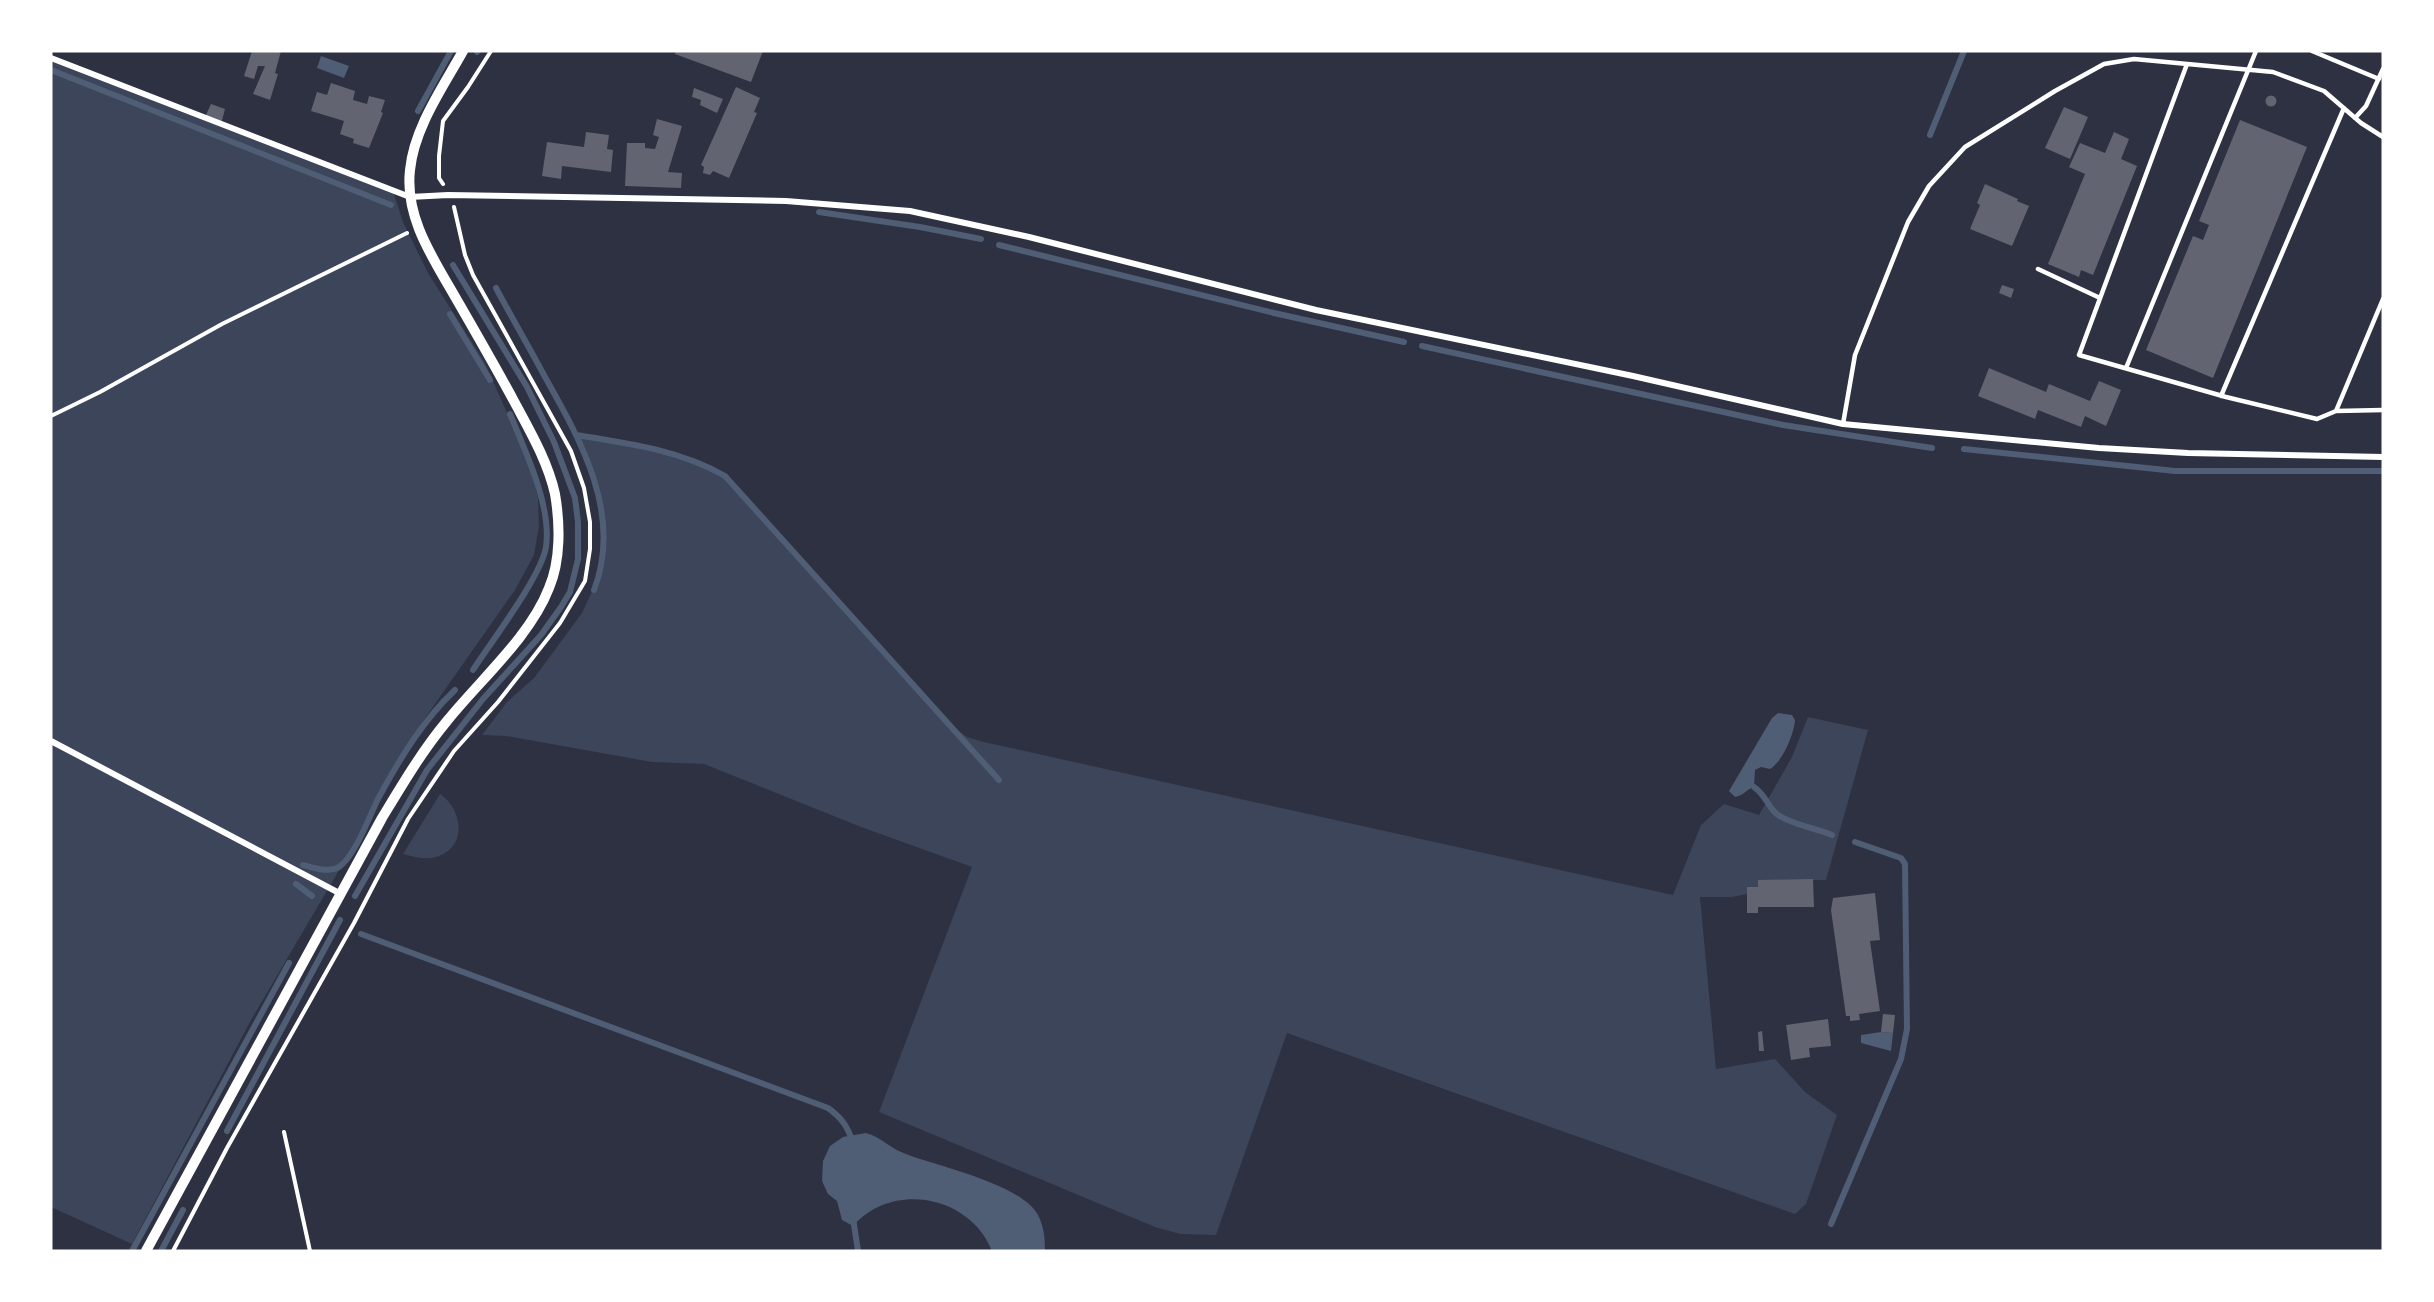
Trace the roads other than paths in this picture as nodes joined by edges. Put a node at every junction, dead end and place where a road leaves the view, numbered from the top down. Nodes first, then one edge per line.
1 (463, 51) edge
2 (2132, 51) edge
3 (2256, 51) edge
4 (2312, 51) edge
5 (51, 58) edge
6 (2134, 59) junction
7 (2187, 64) junction
8 (2383, 69) edge
9 (2248, 70) junction
10 (2379, 79) junction
11 (2344, 108) junction
12 (2355, 117) junction
13 (2383, 136) edge
14 (410, 197) junction
15 (2038, 269) dead end
16 (2100, 298) junction
17 (2383, 299) edge
18 (2126, 368) junction
19 (2221, 396) junction
20 (2383, 410) edge
21 (2336, 411) junction
22 (1843, 424) junction
23 (2383, 458) edge
24 (51, 741) edge
25 (341, 894) junction
26 (146, 1251) edge

1 - 14 street
2 - 6 lane
3 - 9 lane
4 - 10 lane
5 - 14 street
6 - 7 lane
6 - 22 lane
7 - 9 lane
7 - 16 lane
8 - 10 lane
9 - 11 lane
9 - 18 lane
10 - 12 lane
11 - 12 lane
11 - 19 lane
12 - 13 lane
14 - 22 street
14 - 25 street
15 - 16 lane
16 - 18 lane
17 - 21 lane
18 - 19 lane
19 - 21 lane
20 - 21 lane
22 - 23 street
24 - 25 street
25 - 26 street

